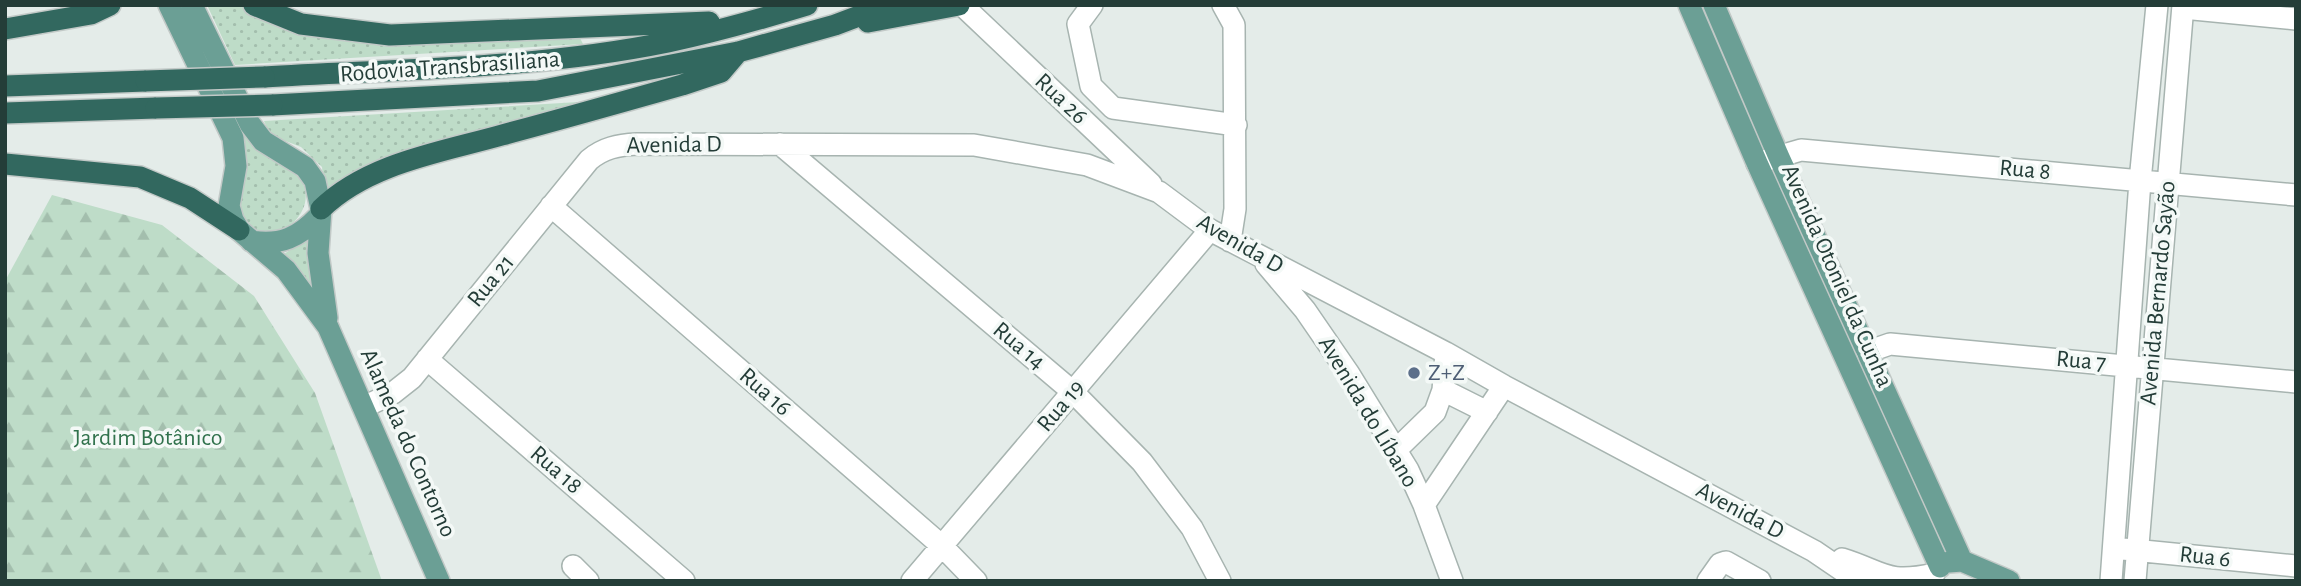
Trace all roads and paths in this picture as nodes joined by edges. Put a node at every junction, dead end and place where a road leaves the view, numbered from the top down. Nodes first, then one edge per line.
1 (110, 5) edge
2 (169, 5) edge
3 (192, 5) edge
4 (254, 5) edge
5 (807, 5) edge
6 (888, 5) edge
7 (961, 5) edge
8 (1092, 5) edge
9 (1223, 5) edge
10 (1689, 5) edge
11 (1714, 5) edge
12 (2155, 5) edge
13 (2183, 7) edge
14 (2296, 19) edge
15 (760, 20) junction
16 (835, 26) junction
17 (5, 29) edge
18 (738, 52) junction
19 (5, 86) edge
20 (5, 113) edge
21 (1236, 125) junction
22 (780, 144) junction
23 (612, 147) joint
24 (1778, 155) junction
25 (1756, 163) junction
26 (5, 164) edge
27 (2140, 181) junction
28 (2167, 183) junction
29 (1159, 192) junction
30 (2296, 195) edge
31 (551, 206) junction
32 (320, 212) junction
33 (1210, 230) junction
34 (245, 235) junction
35 (1230, 241) junction
36 (1260, 257) junction
37 (328, 327) junction
38 (1867, 352) junction
39 (1446, 353) junction
40 (427, 359) junction
41 (2126, 365) junction
42 (2151, 368) junction
43 (2296, 382) edge
44 (1504, 386) junction
45 (1443, 390) junction
46 (1073, 392) junction
47 (364, 407) junction
48 (1488, 412) junction
49 (1396, 450) junction
50 (1424, 505) junction
51 (942, 546) junction
52 (2114, 549) junction
53 (2138, 549) junction
54 (1814, 551) junction
55 (1962, 561) junction
56 (2296, 566) edge
57 (661, 573) edge
58 (1936, 574) edge
59 (439, 581) edge
60 (684, 581) edge
61 (912, 581) edge
62 (976, 581) edge
63 (1220, 581) edge
64 (1452, 581) edge
65 (1708, 581) edge
66 (1760, 581) edge
67 (1858, 581) edge
68 (2009, 581) edge
69 (2111, 581) edge
70 (2135, 581) edge

1 - 17 highway
2 - 34 main road
3 - 32 main road
4 - 15 highway
5 - 15 highway, Rodovia Transbrasiliana
6 - 16 highway, Rodovia Transbrasiliana
7 - 16 highway
7 - 29 street, Rua 26
8 - 21 street
9 - 21 street
10 - 25 main road, Avenida Otoniel da Cunha
11 - 24 main road, Avenida Otoniel da Cunha
12 - 27 street, Avenida Bernardo Sayão
13 - 14 street
13 - 28 street, Avenida Bernardo Sayão
15 - 19 highway, Rodovia Transbrasiliana, bridge
16 - 18 highway, Rodovia Transbrasiliana
18 - 20 highway, Rodovia Transbrasiliana, bridge
18 - 32 highway
21 - 35 street
22 - 23 street, Avenida D
22 - 29 street, Avenida D
22 - 46 street, Rua 14
23 - 31 street, Rua 21
24 - 25 street, Rua 8
24 - 27 street, Rua 8
24 - 38 main road, Avenida Otoniel da Cunha
25 - 58 main road, Avenida Otoniel da Cunha
26 - 34 highway
27 - 28 street, Rua 8
27 - 41 street, Avenida Bernardo Sayão
28 - 30 street, Rua 8
28 - 42 street, Avenida Bernardo Sayão
29 - 33 street, Avenida D
31 - 40 street, Rua 21
31 - 51 street, Rua 16
32 - 34 main road
32 - 37 main road, Alameda do Contorno
33 - 35 street, Avenida D
33 - 46 street, Rua 19
34 - 37 main road, Alameda do Contorno
35 - 36 street, Avenida D
36 - 39 street, Avenida D
36 - 49 street, Avenida do Líbano
37 - 47 main road, Alameda do Contorno
38 - 41 street, Rua 7
38 - 55 main road, Avenida Otoniel da Cunha
39 - 44 street, Avenida D
39 - 45 street
40 - 47 street, Rua 21
40 - 57 street, Rua 18
41 - 42 street, Rua 7
41 - 52 street, Avenida Bernardo Sayão
42 - 43 street, Rua 7
42 - 53 street, Avenida Bernardo Sayão
44 - 48 street
44 - 54 street, Avenida D
45 - 48 street
45 - 49 street
46 - 51 street, Rua 19
46 - 63 street, Rua 14
47 - 59 main road, Alameda do Contorno
48 - 50 street
49 - 50 street, Avenida do Líbano
50 - 64 street, Avenida do Líbano
51 - 61 street, Rua 19
51 - 62 street, Rua 16
52 - 53 street, Rua 6
52 - 69 street, Avenida Bernardo Sayão
53 - 56 street, Rua 6
53 - 70 street, Avenida Bernardo Sayão
54 - 58 street, Avenida D
54 - 67 street, Avenida D
55 - 58 main road
55 - 68 main road
57 - 60 street, Rua 18
65 - 66 street

